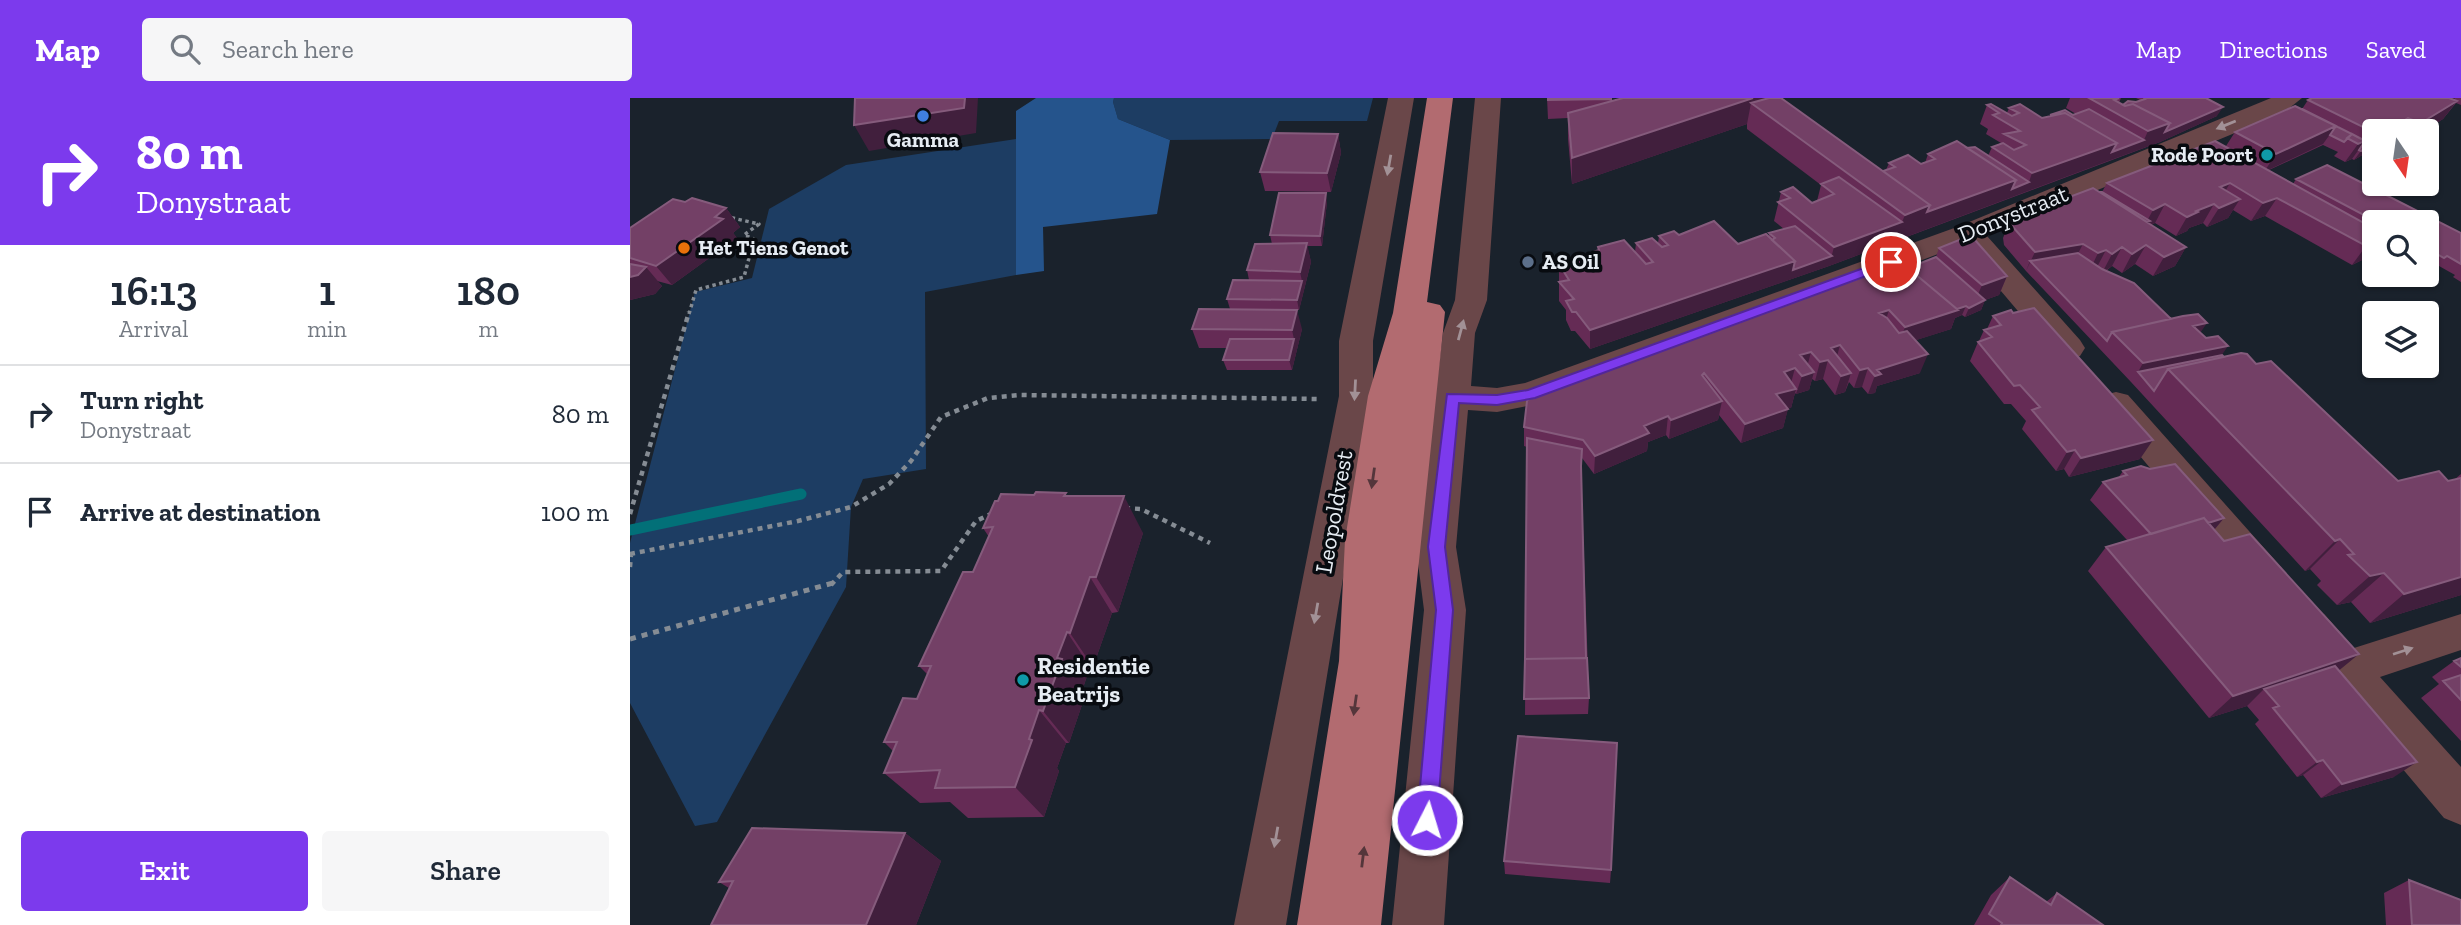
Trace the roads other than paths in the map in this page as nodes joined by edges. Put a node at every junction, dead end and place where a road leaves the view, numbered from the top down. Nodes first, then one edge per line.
1 (1401, 98) edge
2 (1440, 98) edge
3 (1456, 98) edge
4 (1488, 98) edge
5 (2289, 98) edge
6 (1968, 233) junction
7 (1452, 397) junction
8 (1436, 547) junction
9 (1396, 582) junction
10 (2461, 632) edge
11 (2346, 670) junction
12 (2461, 802) edge
13 (1261, 925) edge
14 (1323, 925) edge
15 (1355, 925) edge
16 (1418, 925) edge

1 -> 13 street, Leopoldvest
2 -> 14 main road, Leopoldvest
3 - 9 main road
7 -> 4 street
5 -> 6 street, Donystraat
6 - 7 street, Donystraat
6 - 11 street
7 - 8 street
8 - 9 street
8 - 16 street
15 -> 9 main road
11 -> 10 street
11 - 12 street

